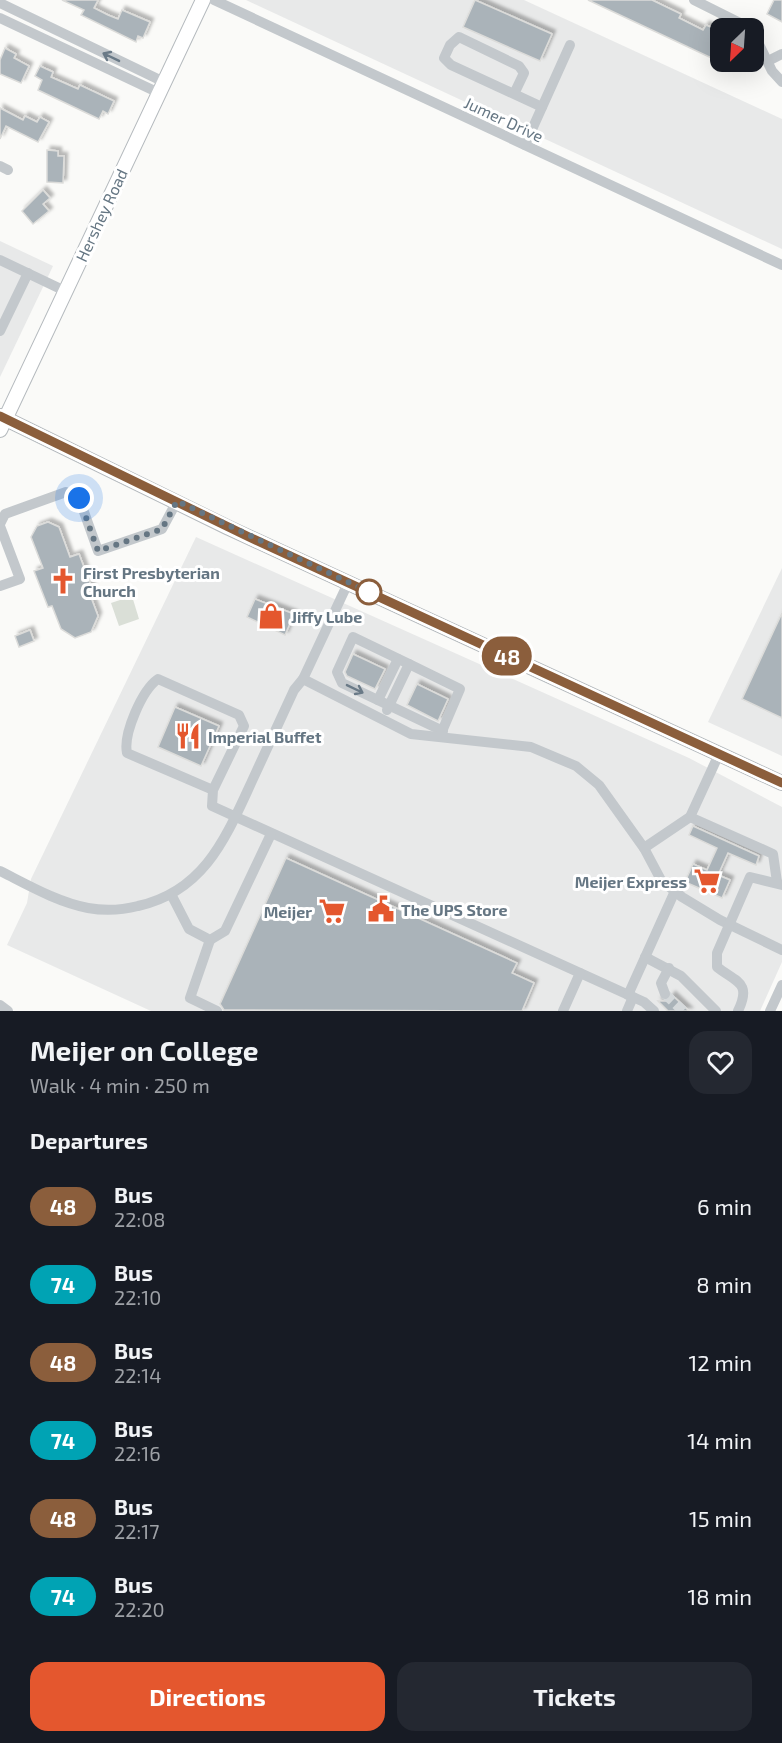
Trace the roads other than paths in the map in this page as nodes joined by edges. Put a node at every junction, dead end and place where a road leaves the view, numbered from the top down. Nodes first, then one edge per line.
1 (203, 0) edge
2 (214, 0) edge
3 (694, 0) edge
4 (0, 3) edge
5 (0, 18) edge
6 (730, 18) edge
7 (570, 45) dead end
8 (92, 48) junction
9 (764, 53) edge
10 (782, 54) edge
11 (87, 59) junction
12 (768, 61) junction
13 (782, 82) edge
14 (162, 88) junction
15 (514, 94) junction
16 (542, 107) junction
17 (525, 145) junction
18 (0, 260) edge
19 (782, 265) edge
20 (28, 273) junction
21 (65, 291) junction
22 (0, 331) edge
23 (2, 421) edge
24 (177, 501) junction
25 (0, 525) edge
26 (348, 583) junction
27 (0, 586) edge
28 (398, 659) junction
29 (409, 664) junction
30 (303, 679) junction
31 (378, 700) junction
32 (389, 705) junction
33 (383, 719) junction
34 (441, 735) junction
35 (719, 754) junction
36 (782, 783) edge
37 (213, 790) junction
38 (690, 816) junction
39 (235, 818) junction
40 (271, 834) junction
41 (644, 848) junction
42 (0, 871) edge
43 (779, 884) edge
44 (675, 891) junction
45 (172, 896) junction
46 (730, 925) junction
47 (210, 940) junction
48 (782, 950) edge
49 (645, 957) junction
50 (669, 968) junction
51 (580, 973) junction
52 (782, 985) edge
53 (665, 994) dead end
54 (631, 996) junction
55 (0, 1005) edge
56 (8, 1011) edge
57 (218, 1011) edge
58 (563, 1011) edge
59 (627, 1011) edge
60 (654, 1011) edge
61 (716, 1011) edge
62 (738, 1011) edge
63 (770, 1011) edge

1 - 14 main road, Hershey Road
2 - 17 street, Jumer Drive
3 - 6 street
4 - 8 street
5 - 11 street
7 - 16 street
8 - 11 street
14 -> 8 street
9 - 12 street
10 - 12 street
11 - 14 street
12 - 13 street
14 - 21 main road, Hershey Road
15 - 15 street
15 - 16 street
16 - 17 street
17 - 19 street, Jumer Drive
18 - 20 street
20 - 21 street
20 - 22 street
21 - 23 main road, Hershey Road
23 - 24 main road
24 - 25 street
24 - 26 main road
25 - 27 street
26 - 30 street
26 - 35 main road
28 - 29 street
28 - 31 street
28 -> 31 street
29 - 32 street
29 - 34 street
30 - 33 street
30 - 39 street
31 - 32 street
32 - 33 street
32 - 34 street
33 - 34 street
34 - 41 street
35 - 36 main road
35 - 38 street
37 - 37 street
37 - 39 street
38 - 41 street
38 - 43 street
39 - 40 street
39 - 45 street
40 - 47 street
40 - 51 street
41 - 44 street
42 - 45 street
43 - 46 street
44 - 46 street
44 - 49 street
45 - 47 street
46 - 48 street
46 - 62 street
47 - 57 street
49 - 50 street
49 - 54 street
50 - 53 street
50 - 61 street
51 - 54 street
51 - 58 street
52 - 63 street
54 - 59 street
54 - 60 street
55 - 56 street

